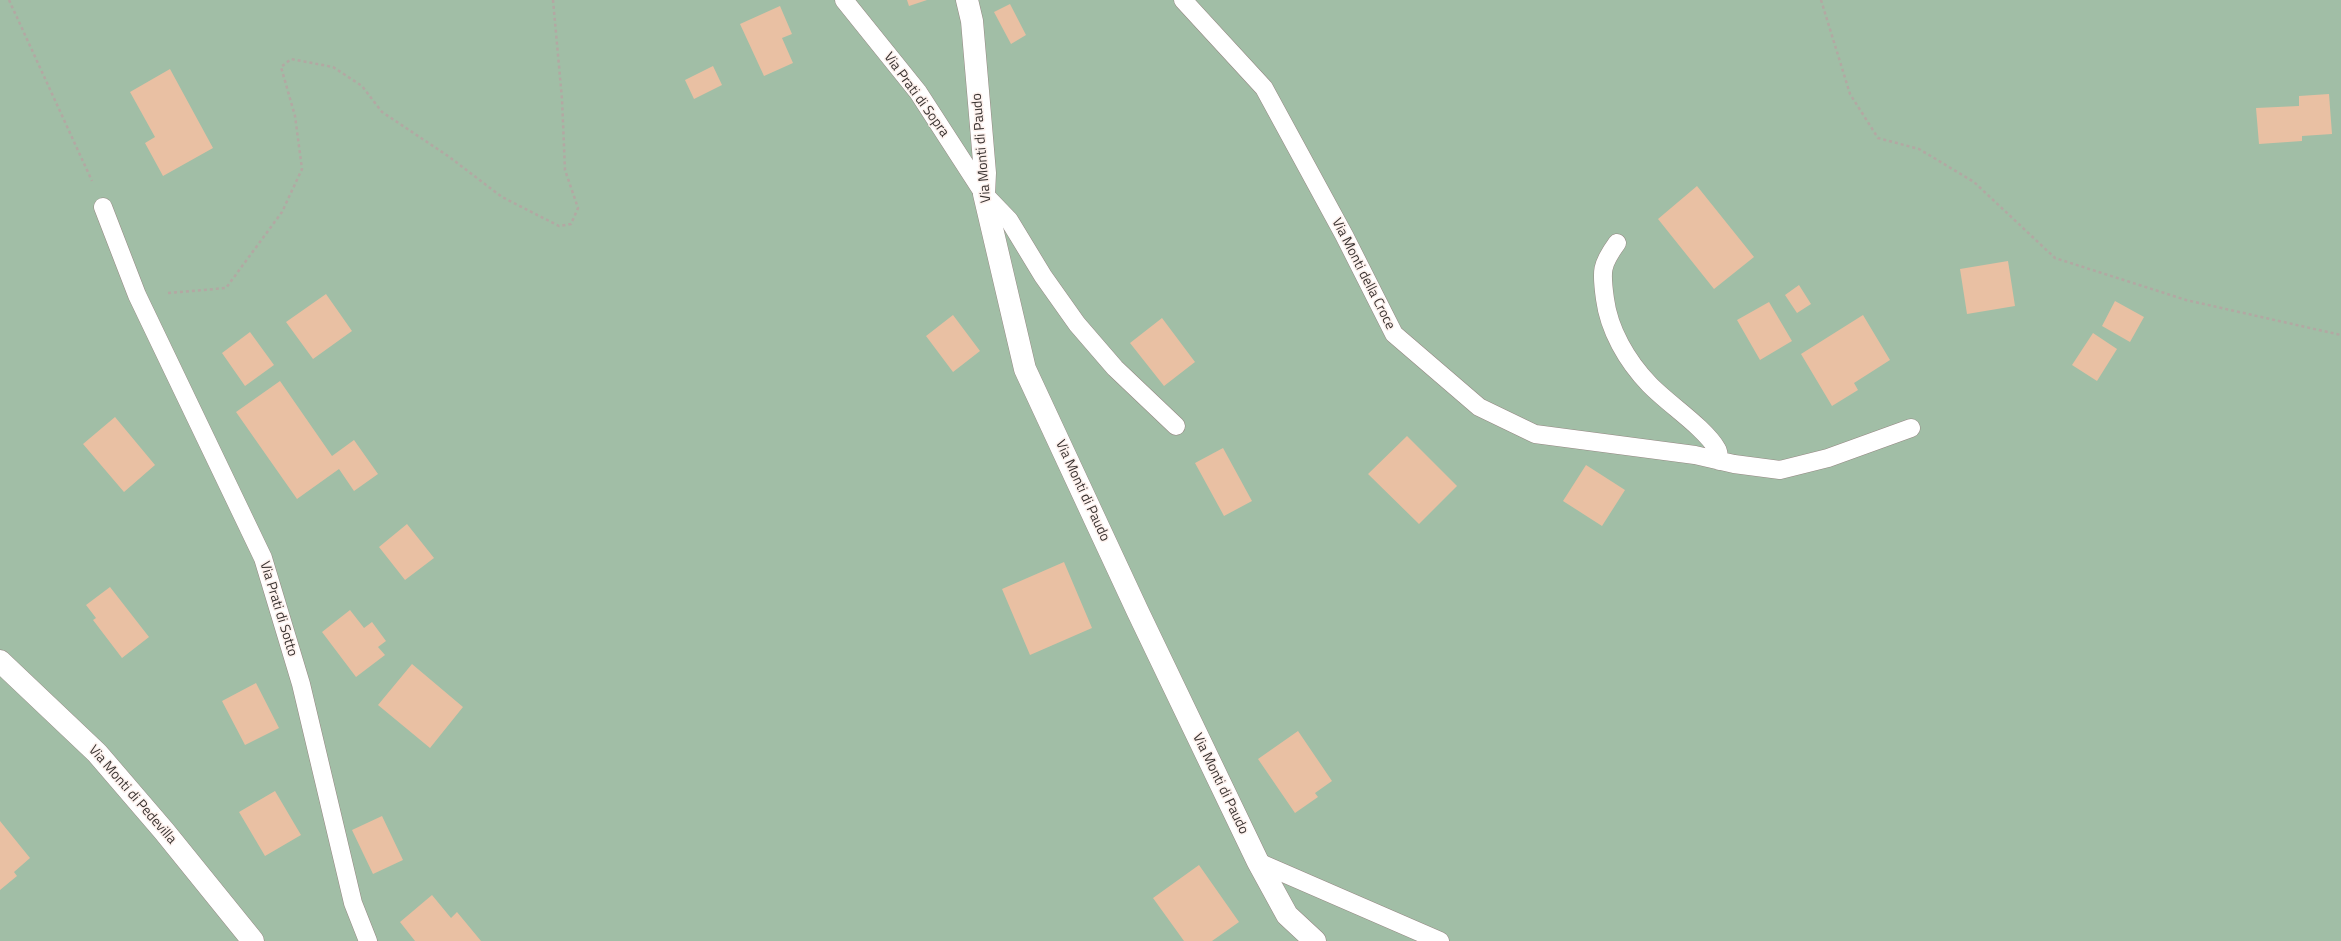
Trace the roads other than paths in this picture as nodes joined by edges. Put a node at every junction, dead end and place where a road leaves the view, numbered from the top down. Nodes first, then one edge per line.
1 (844, 0) edge
2 (967, 0) edge
3 (1183, 0) edge
4 (984, 194) junction
5 (104, 207) road end
6 (1617, 243) dead end
7 (1176, 426) dead end
8 (1911, 428) dead end
9 (1719, 461) junction
10 (0, 660) edge
11 (1258, 862) junction
12 (253, 941) edge
13 (368, 941) edge
14 (1315, 941) edge
15 (1440, 941) edge

1 - 4 lane, Via Prati di Sopra
2 - 4 street, Via Monti di Paudo
3 - 9 lane, Via Monti della Croce
4 - 7 lane, Via Prati di Sopra
4 - 11 street, Via Monti di Paudo
5 - 13 lane, Via Prati di Sotto
6 - 9 lane
8 - 9 lane, Via Monti della Croce
10 - 12 street, Via Monti di Pedevilla
11 - 14 street, Via Monti di Paudo
11 - 15 lane

